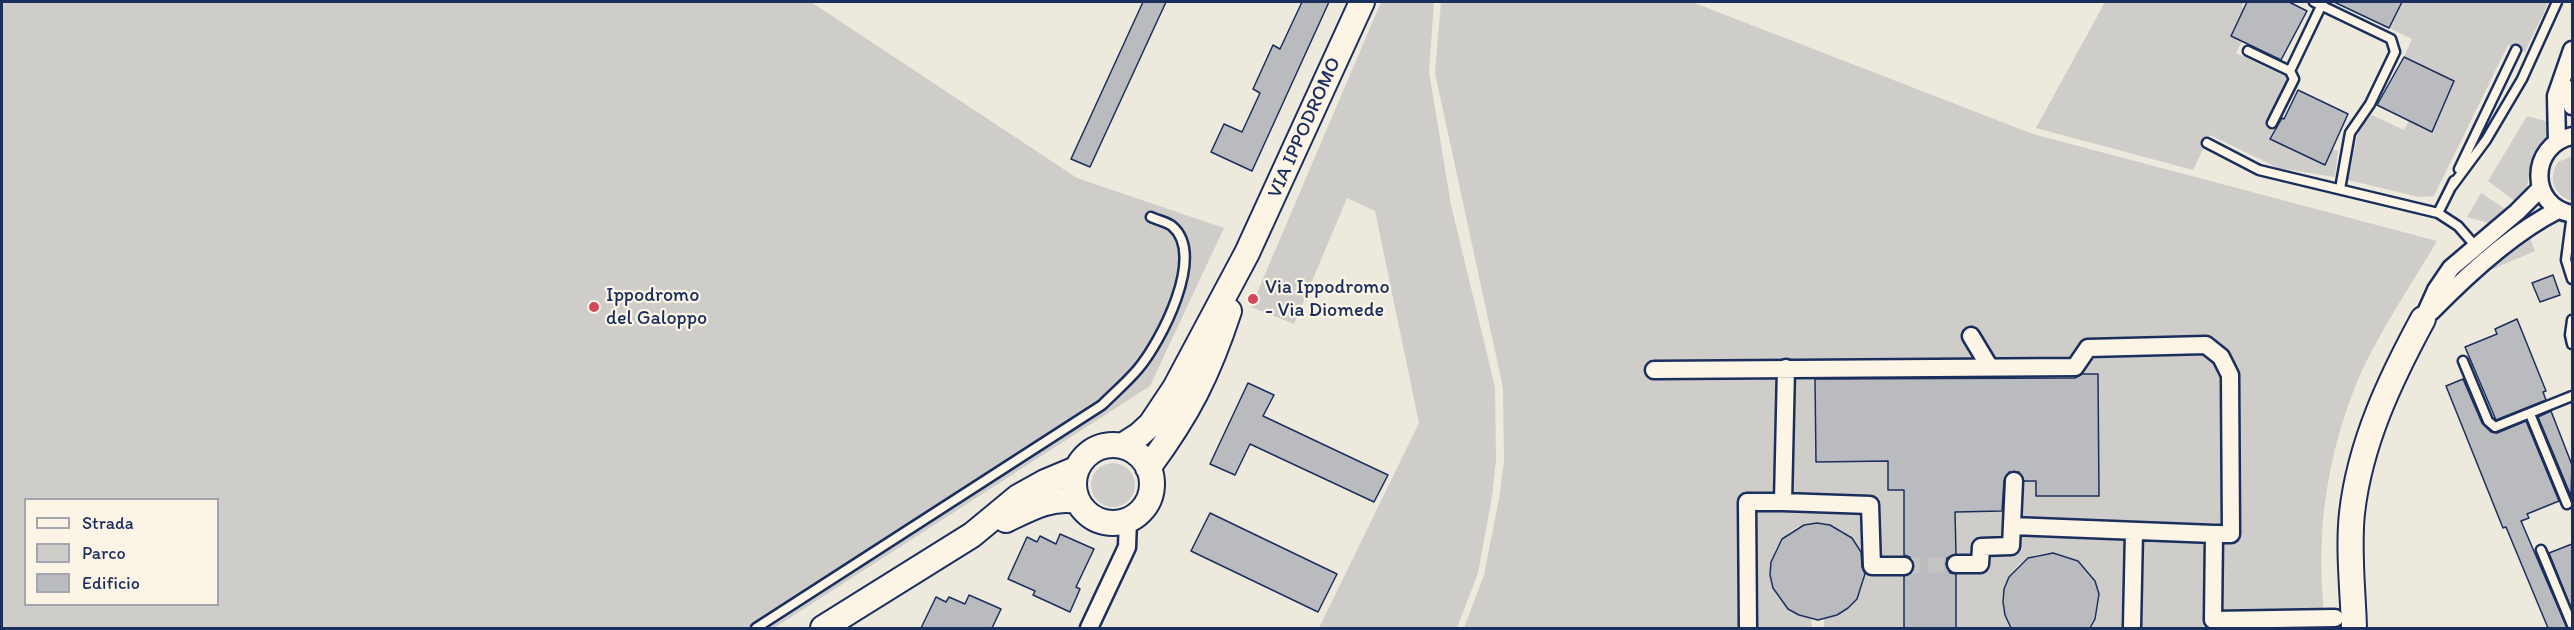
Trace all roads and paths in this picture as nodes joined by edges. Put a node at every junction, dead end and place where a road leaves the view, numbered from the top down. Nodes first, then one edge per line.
1 (1362, 2) edge
2 (2557, 2) edge
3 (2320, 3) edge
4 (2516, 50) dead end
5 (2572, 50) edge
6 (2248, 51) dead end
7 (2290, 71) junction
8 (2572, 89) edge
9 (2572, 106) edge
10 (2272, 123) dead end
11 (2565, 139) edge
12 (2207, 143) dead end
13 (2452, 186) junction
14 (2340, 189) junction
15 (2540, 189) junction
16 (2439, 213) junction
17 (2568, 213) edge
18 (1151, 217) dead end
19 (2475, 245) junction
20 (1247, 253) junction
21 (2487, 260) junction
22 (2572, 279) edge
23 (2423, 320) junction
24 (2572, 320) edge
25 (1971, 336) dead end
26 (2572, 344) edge
27 (2463, 362) dead end
28 (1989, 366) junction
29 (1786, 368) junction
30 (1654, 370) dead end
31 (2572, 396) edge
32 (2530, 414) junction
33 (1122, 446) junction
34 (1148, 468) junction
35 (1076, 469) junction
36 (2014, 481) dead end
37 (1077, 501) junction
38 (1783, 502) junction
39 (2567, 504) dead end
40 (1128, 520) junction
41 (2012, 526) junction
42 (2134, 531) junction
43 (2214, 534) junction
44 (972, 535) junction
45 (2541, 550) dead end
46 (1956, 564) tunnel mouth
47 (1904, 566) tunnel mouth
48 (2344, 623) edge
49 (2213, 624) edge
50 (2572, 625) edge
51 (2132, 626) dead end
52 (756, 628) edge
53 (823, 628) edge
54 (1089, 628) edge
55 (1748, 628) edge

1 - 20 street, VIA IPPODROMO
2 - 13 lane
3 - 7 lane
3 - 14 lane
4 - 13 lane
5 - 11 street
6 - 7 lane
7 - 10 lane
8 - 9 street
11 - 15 street
12 - 14 lane
13 - 16 lane
14 - 16 lane
15 - 17 street
15 - 19 street
16 - 19 lane
17 - 21 street
17 - 22 lane
18 - 52 lane
19 - 21 lane
19 - 23 street
20 - 33 street, VIA IPPODROMO
20 - 34 street, VIA IPPODROMO
21 - 23 street
23 - 48 street
24 - 26 lane
25 - 28 street
27 - 32 lane
28 - 29 street
28 - 43 street
29 - 30 street
29 - 38 street
31 - 32 lane
32 - 39 lane
33 - 34 street
33 - 35 street
34 - 40 street
35 - 37 street
35 - 44 street
36 - 41 street
37 - 40 street
37 - 44 street
38 - 47 street
38 - 55 street
40 - 54 street
41 - 42 street
41 - 46 street
42 - 43 street
42 - 51 street
43 - 49 street
44 - 53 street
45 - 50 lane
48 - 49 street

